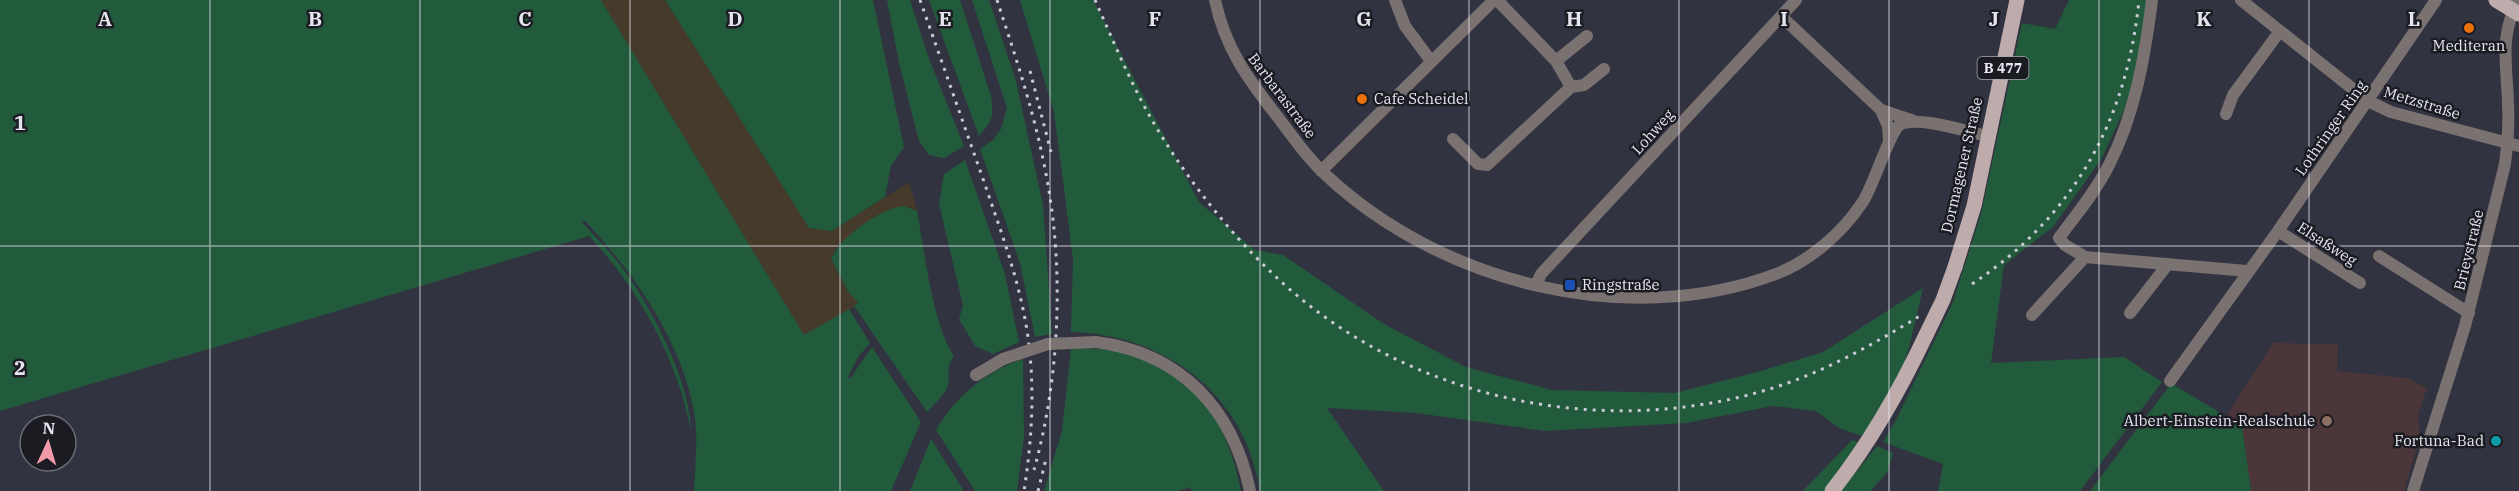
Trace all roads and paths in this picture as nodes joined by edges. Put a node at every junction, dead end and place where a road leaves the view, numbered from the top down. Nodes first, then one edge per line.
1 (1215, 0) edge
2 (1395, 0) edge
3 (1496, 0) edge
4 (1796, 0) edge
5 (2018, 0) edge
6 (2152, 0) edge
7 (2241, 0) edge
8 (2496, 0) edge
9 (2434, 3) edge
10 (2517, 8) edge
11 (1781, 16) junction
12 (2280, 31) junction
13 (1587, 36) dead end
14 (1556, 61) junction
15 (1431, 62) junction
16 (1604, 69) dead end
17 (1571, 87) junction
18 (2368, 101) junction
19 (1881, 110) junction
20 (2226, 114) dead end
21 (1914, 121) junction
22 (1988, 136) junction
23 (1453, 139) dead end
24 (1889, 141) junction
25 (2513, 145) edge
26 (1321, 171) junction
27 (2278, 231) junction
28 (2379, 256) dead end
29 (2085, 257) junction
30 (2168, 264) junction
31 (2247, 271) junction
32 (2360, 283) dead end
33 (1536, 285) junction
34 (2130, 313) dead end
35 (2469, 314) junction
36 (2032, 315) dead end
37 (976, 375) dead end
38 (2170, 381) dead end
39 (1250, 491) edge
40 (1832, 491) edge
41 (2413, 491) edge

1 - 26 street, Barbarastraße
2 - 15 street
3 - 14 street
3 - 15 street
4 - 11 street, Lohweg
5 - 22 main road, Dormagener Straße / B 477
6 - 29 street
7 - 12 street, Metzstraße
8 - 10 main road
9 - 18 street, Lothringer Ring
10 - 25 street, Brieystraße
11 - 19 street
11 - 33 street, Lohweg
12 - 18 street, Metzstraße
12 - 20 street
13 - 14 street
14 - 17 street
15 - 26 street
16 - 17 street
17 - 23 street
18 - 25 street, Metzstraße
18 - 27 street, Lothringer Ring
19 - 21 street
19 - 24 street
21 - 22 street
21 - 24 street
22 - 40 main road, Dormagener Straße / B 477, bridge
24 - 33 street
25 - 35 street, Brieystraße
26 - 33 street
27 - 31 street, Lothringer Ring
27 - 32 street, Elsaßweg
28 - 35 street
29 - 30 street
29 - 36 street
30 - 31 street
30 - 34 street
31 - 38 street, Lothringer Ring
35 - 41 street, Brieystraße
37 - 39 street, bridge

